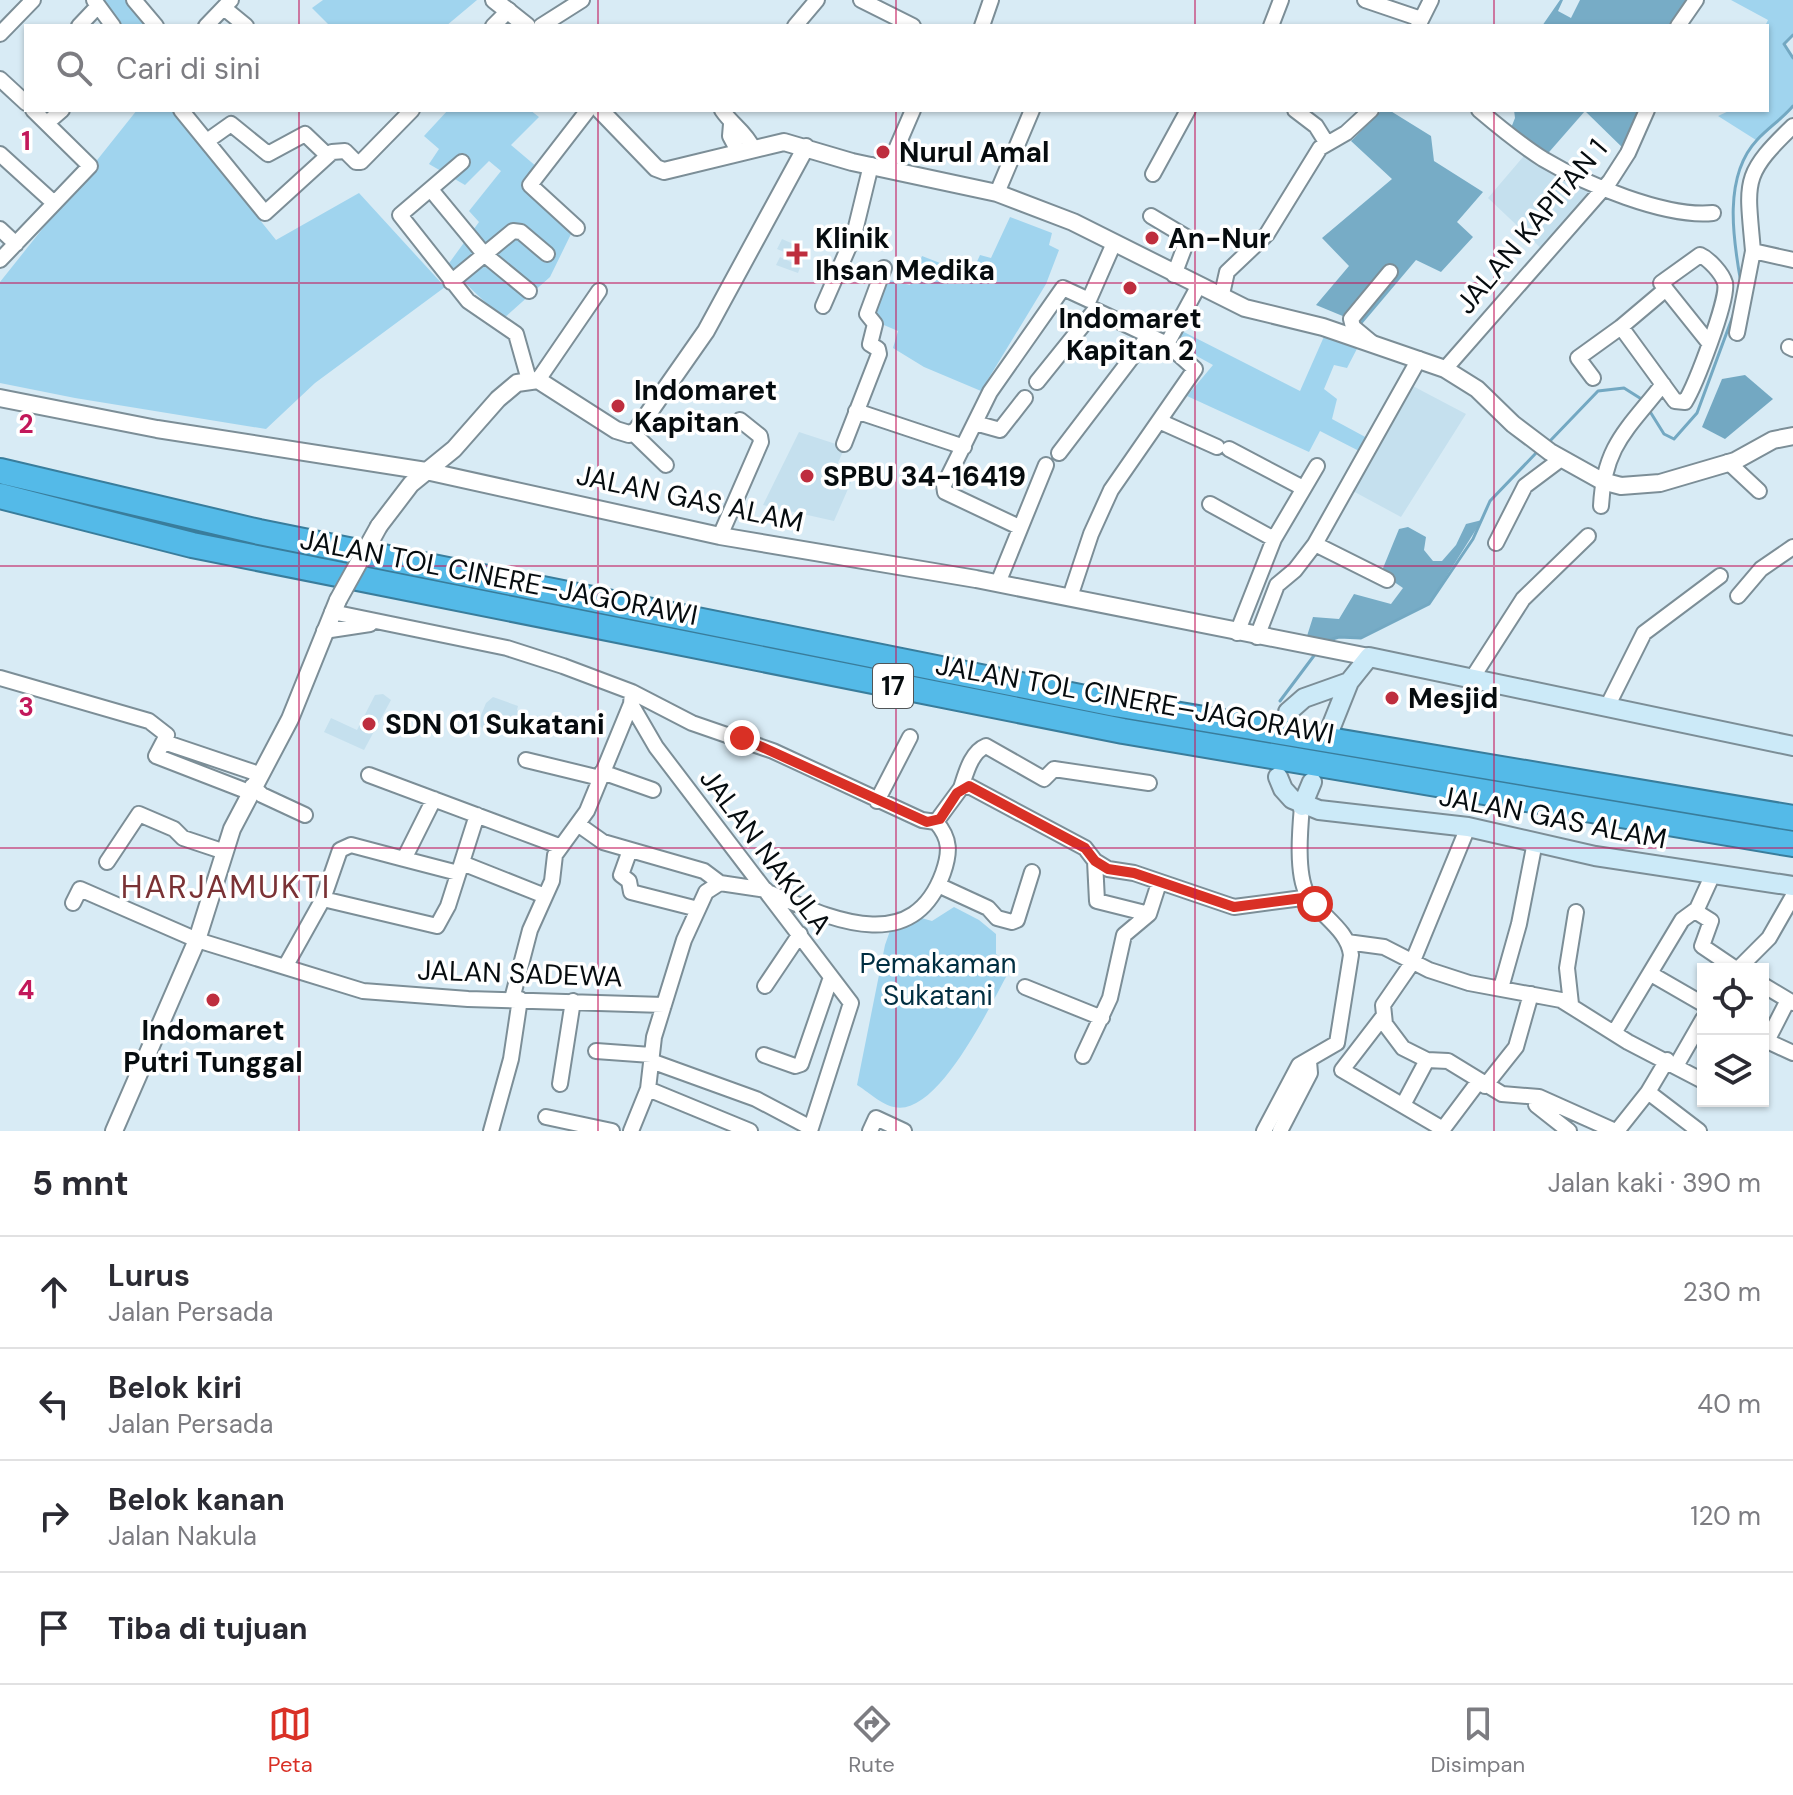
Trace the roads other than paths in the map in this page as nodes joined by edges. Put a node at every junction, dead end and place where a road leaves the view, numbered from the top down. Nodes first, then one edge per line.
1 (33, 0) edge
2 (154, 0) edge
3 (494, 0) edge
4 (582, 0) edge
5 (817, 0) edge
6 (861, 0) edge
7 (991, 0) edge
8 (1281, 0) edge
9 (1365, 0) edge
10 (1431, 0) edge
11 (1696, 0) edge
12 (96, 3) edge
13 (227, 4) edge
14 (139, 6) edge
15 (888, 7) edge
16 (509, 10) junction
17 (1419, 23) edge
18 (80, 24) edge
19 (112, 24) edge
20 (154, 24) edge
21 (208, 24) edge
22 (244, 24) edge
23 (495, 24) edge
24 (525, 24) edge
25 (544, 24) edge
26 (797, 24) edge
27 (910, 24) edge
28 (983, 24) edge
29 (1272, 24) edge
30 (1679, 24) edge
31 (0, 34) edge
32 (0, 79) edge
33 (22, 93) edge
34 (35, 112) edge
35 (60, 112) edge
36 (183, 112) edge
37 (410, 112) edge
38 (586, 112) edge
39 (602, 112) edge
40 (723, 112) edge
41 (912, 112) edge
42 (1031, 112) edge
43 (1187, 112) edge
44 (1298, 112) edge
45 (1369, 112) edge
46 (1482, 112) edge
47 (1646, 112) edge
48 (47, 123) junction
49 (1793, 126) edge
50 (207, 141) junction
51 (1326, 142) junction
52 (806, 147) junction
53 (746, 151) junction
54 (0, 154) edge
55 (327, 155) junction
56 (462, 162) dead end
57 (871, 165) junction
58 (888, 168) junction
59 (1153, 174) dead end
60 (1604, 187) junction
61 (432, 191) junction
62 (997, 193) junction
63 (54, 203) junction
64 (1713, 213) dead end
65 (1151, 216) dead end
66 (577, 228) dead end
67 (0, 229) edge
68 (1114, 243) junction
69 (16, 244) junction
70 (1753, 251) junction
71 (484, 254) junction
72 (547, 254) dead end
73 (0, 260) edge
74 (1793, 260) edge
75 (884, 268) dead end
76 (1390, 272) dead end
77 (1174, 275) junction
78 (451, 282) junction
79 (1195, 284) junction
80 (1666, 289) junction
81 (529, 291) dead end
82 (599, 291) dead end
83 (1222, 294) junction
84 (823, 306) dead end
85 (1621, 327) junction
86 (1737, 333) dead end
87 (1158, 340) junction
88 (1371, 343) junction
89 (1709, 343) junction
90 (1419, 359) junction
91 (1445, 369) junction
92 (1593, 378) dead end
93 (533, 380) junction
94 (1037, 382) dead end
95 (1663, 384) junction
96 (0, 398) edge
97 (1025, 398) dead end
98 (856, 411) junction
99 (740, 420) dead end
100 (1159, 421) junction
101 (975, 423) junction
102 (633, 433) junction
103 (1793, 436) edge
104 (844, 444) dead end
105 (964, 447) junction
106 (1059, 453) dead end
107 (1555, 456) junction
108 (1728, 462) junction
109 (666, 465) dead end
110 (1046, 465) dead end
111 (1317, 466) dead end
112 (0, 471) edge
113 (426, 471) junction
114 (1602, 481) junction
115 (1303, 488) junction
116 (1759, 491) dead end
117 (0, 496) edge
118 (1210, 504) dead end
119 (1601, 506) dead end
120 (1019, 527) junction
121 (720, 536) junction
122 (1588, 536) dead end
123 (1274, 539) junction
124 (1496, 543) dead end
125 (1315, 544) junction
126 (1793, 547) edge
127 (1720, 576) dead end
128 (1387, 580) dead end
129 (998, 583) junction
130 (1738, 596) dead end
131 (1070, 597) junction
132 (335, 606) junction
133 (382, 623) junction
134 (324, 631) junction
135 (1237, 633) junction
136 (1257, 637) junction
137 (1369, 657) junction
138 (0, 678) edge
139 (1471, 680) junction
140 (1349, 682) junction
141 (631, 698) junction
142 (1607, 707) junction
143 (1288, 712) dead end
144 (1331, 727) dead end
145 (910, 737) dead end
146 (164, 742) junction
147 (1793, 746) edge
148 (526, 760) dead end
149 (369, 775) dead end
150 (601, 775) junction
151 (1278, 777) dead end
152 (1312, 782) dead end
153 (1149, 783) dead end
154 (254, 784) junction
155 (961, 788) junction
156 (653, 790) dead end
157 (434, 799) junction
158 (877, 801) junction
159 (1302, 806) junction
160 (305, 815) dead end
161 (477, 815) junction
162 (1793, 818) edge
163 (936, 822) junction
164 (579, 825) junction
165 (1468, 827) junction
166 (1535, 842) junction
167 (1793, 844) edge
168 (559, 846) junction
169 (630, 850) junction
170 (225, 852) junction
171 (404, 859) junction
172 (1095, 861) junction
173 (107, 862) dead end
174 (460, 868) junction
175 (1032, 872) dead end
176 (1713, 874) junction
177 (720, 883) junction
178 (1159, 883) junction
179 (938, 885) junction
180 (1793, 886) edge
181 (768, 891) junction
182 (545, 896) junction
183 (1793, 896) edge
184 (1310, 897) junction
185 (323, 899) junction
186 (73, 903) dead end
187 (698, 909) junction
188 (1695, 911) junction
189 (1576, 912) dead end
190 (1149, 914) junction
191 (800, 934) junction
192 (197, 940) junction
193 (1347, 942) junction
194 (1412, 963) junction
195 (1728, 963) edge
196 (1743, 963) edge
197 (285, 967) junction
198 (1651, 974) junction
199 (830, 980) junction
200 (765, 986) dead end
201 (1025, 987) dead end
202 (1501, 988) junction
203 (1769, 989) edge
204 (1531, 994) junction
205 (516, 999) junction
206 (573, 1001) junction
207 (1697, 1001) edge
208 (1790, 1002) edge
209 (1571, 1004) junction
210 (664, 1005) junction
211 (1102, 1018) junction
212 (1382, 1018) junction
213 (1697, 1027) edge
214 (1614, 1033) junction
215 (1769, 1039) edge
216 (1769, 1047) edge
217 (596, 1051) dead end
218 (1793, 1053) edge
219 (764, 1055) dead end
220 (1083, 1056) dead end
221 (651, 1058) junction
222 (1427, 1060) junction
223 (1309, 1061) junction
224 (1671, 1063) junction
225 (1697, 1078) edge
226 (1482, 1083) junction
227 (560, 1084) dead end
228 (648, 1089) junction
229 (1648, 1092) junction
230 (1403, 1105) junction
231 (1536, 1105) dead end
232 (546, 1117) dead end
233 (873, 1125) edge
234 (1584, 1125) edge
235 (810, 1129) edge
236 (114, 1131) edge
237 (491, 1131) edge
238 (612, 1131) edge
239 (631, 1131) edge
240 (750, 1131) edge
241 (904, 1131) edge
242 (1264, 1131) edge
243 (1280, 1131) edge
244 (1569, 1131) edge
245 (1616, 1131) edge
246 (1699, 1131) edge

1 - 31 street
2 - 14 street
3 - 16 street
4 - 25 street
5 - 26 street
6 - 15 street
7 - 28 street
8 - 29 street
9 - 17 street
10 - 17 street
11 - 30 street
12 - 18 street
12 - 19 street
13 - 21 street
13 - 22 street
14 - 20 street
15 - 27 street
16 - 23 street
16 - 24 street
32 - 33 street
34 - 48 street
35 - 48 street
36 - 50 street
37 - 55 street
38 - 66 street
39 - 53 street
40 - 53 street
41 - 58 street
42 - 62 street
43 - 59 street
44 - 51 street
45 - 51 street
46 - 60 street
47 - 60 street, JALAN KAPITAN 1
48 - 63 street
49 - 70 street
50 - 55 street
50 - 55 street
51 - 83 street
52 - 53 street
52 - 57 street
52 - 102 street
54 - 63 street
56 - 61 street
57 - 58 street
57 - 84 street
58 - 62 street
60 - 64 street
60 - 91 street, JALAN KAPITAN 1
61 - 71 street
61 - 78 street
62 - 68 street
63 - 69 street
65 - 77 street
67 - 69 street
68 - 77 street
68 - 101 street
69 - 73 street
70 - 74 street
70 - 86 street
71 - 72 street
71 - 78 street
71 - 81 street
75 - 98 street
76 - 88 street
77 - 79 street
78 - 93 street
79 - 83 street
79 - 87 street
80 - 85 street
80 - 89 street
80 - 89 street
82 - 93 street
83 - 88 street
85 - 92 street
85 - 95 street
87 - 94 street
87 - 100 street
87 - 106 street
88 - 90 street
89 - 95 street
90 - 91 street
90 - 125 street
91 - 107 street
93 - 102 street
93 - 113 street
95 - 114 street
96 - 113 street, JALAN GAS ALAM
97 - 101 street
98 - 104 street
98 - 105 street
99 - 121 street
100 - 115 street
100 - 131 street
101 - 105 street
102 - 109 street
103 - 108 street
105 - 120 street
107 - 114 street
107 - 124 street
108 - 114 street
108 - 116 street
110 - 120 street
111 - 115 street
112 - 162 highway, JALAN TOL CINERE–JAGORAWI / 17
113 - 121 street, JALAN GAS ALAM
113 - 132 street, bridge
114 - 119 street
115 - 123 street
117 - 167 highway, JALAN TOL CINERE–JAGORAWI / 17
118 - 123 street
120 - 129 street
121 - 129 street, JALAN GAS ALAM
122 - 139 street
123 - 135 street
125 - 128 street
125 - 136 street
126 - 130 street
127 - 142 street
129 - 131 street, JALAN GAS ALAM
131 - 135 street, JALAN GAS ALAM
132 - 133 street, JALAN NAKULA
132 - 134 street
133 - 134 street, JALAN NAKULA
133 - 141 street, JALAN NAKULA
134 - 154 street
135 - 136 street, JALAN GAS ALAM
136 - 137 street, JALAN GAS ALAM
137 - 139 main road, JALAN GAS ALAM
137 - 140 main road
138 - 146 street
139 - 142 main road, JALAN GAS ALAM
140 - 143 main road
140 - 144 main road
141 - 150 street
141 - 158 street, JALAN NAKULA
141 - 181 street, JALAN NAKULA
142 - 147 main road, JALAN GAS ALAM
145 - 158 street
146 - 154 street
146 - 154 street
148 - 150 street
149 - 157 street
150 - 156 street
150 - 164 street
151 - 159 main road
152 - 159 main road
153 - 155 street
154 - 160 street
154 - 170 street
155 - 163 street
155 - 172 street
157 - 161 street
157 - 171 street
158 - 163 street, JALAN NAKULA
159 - 165 main road, JALAN GAS ALAM
159 - 184 street
161 - 168 street
161 - 174 street
163 - 179 street
164 - 168 street
164 - 169 street
165 - 166 main road, JALAN GAS ALAM
165 - 194 street
166 - 176 main road, JALAN GAS ALAM
166 - 202 street
168 - 182 street
169 - 177 street
169 - 187 street
170 - 173 street
170 - 192 street
171 - 174 street
171 - 185 street
172 - 178 street
172 - 190 street
174 - 182 street
174 - 185 street
175 - 179 street
176 - 180 main road, JALAN GAS ALAM
176 - 188 street
177 - 181 street
177 - 187 street
178 - 184 street
178 - 190 street
179 - 181 street
181 - 191 street, JALAN NAKULA
182 - 205 street
183 - 196 street
184 - 193 street
185 - 197 street
186 - 192 street, JALAN SADEWA
187 - 210 street
188 - 195 street
188 - 198 street
189 - 209 street
190 - 211 street
191 - 199 street, JALAN NAKULA
191 - 200 street
192 - 197 street, JALAN SADEWA
192 - 236 street
193 - 194 street
193 - 223 street
194 - 202 street
194 - 212 street
197 - 205 street, JALAN SADEWA
198 - 207 street
198 - 214 street
199 - 219 street
199 - 235 street, JALAN NAKULA
201 - 211 street
202 - 204 street
203 - 208 street
204 - 209 street
204 - 226 street
205 - 206 street, JALAN SADEWA
205 - 237 street
206 - 210 street, JALAN SADEWA
206 - 227 street
208 - 215 street
209 - 214 street
210 - 221 street
211 - 220 street
212 - 222 street
212 - 230 street
213 - 224 street
214 - 224 street
216 - 218 street
217 - 221 street
221 - 228 street
221 - 235 street
222 - 226 street
222 - 230 street
223 - 242 street
223 - 243 street
224 - 225 street
224 - 229 street
226 - 230 street
226 - 234 street
228 - 239 street
228 - 240 street
229 - 245 street
229 - 246 street
231 - 244 street
232 - 238 street
233 - 241 street
234 - 245 street

